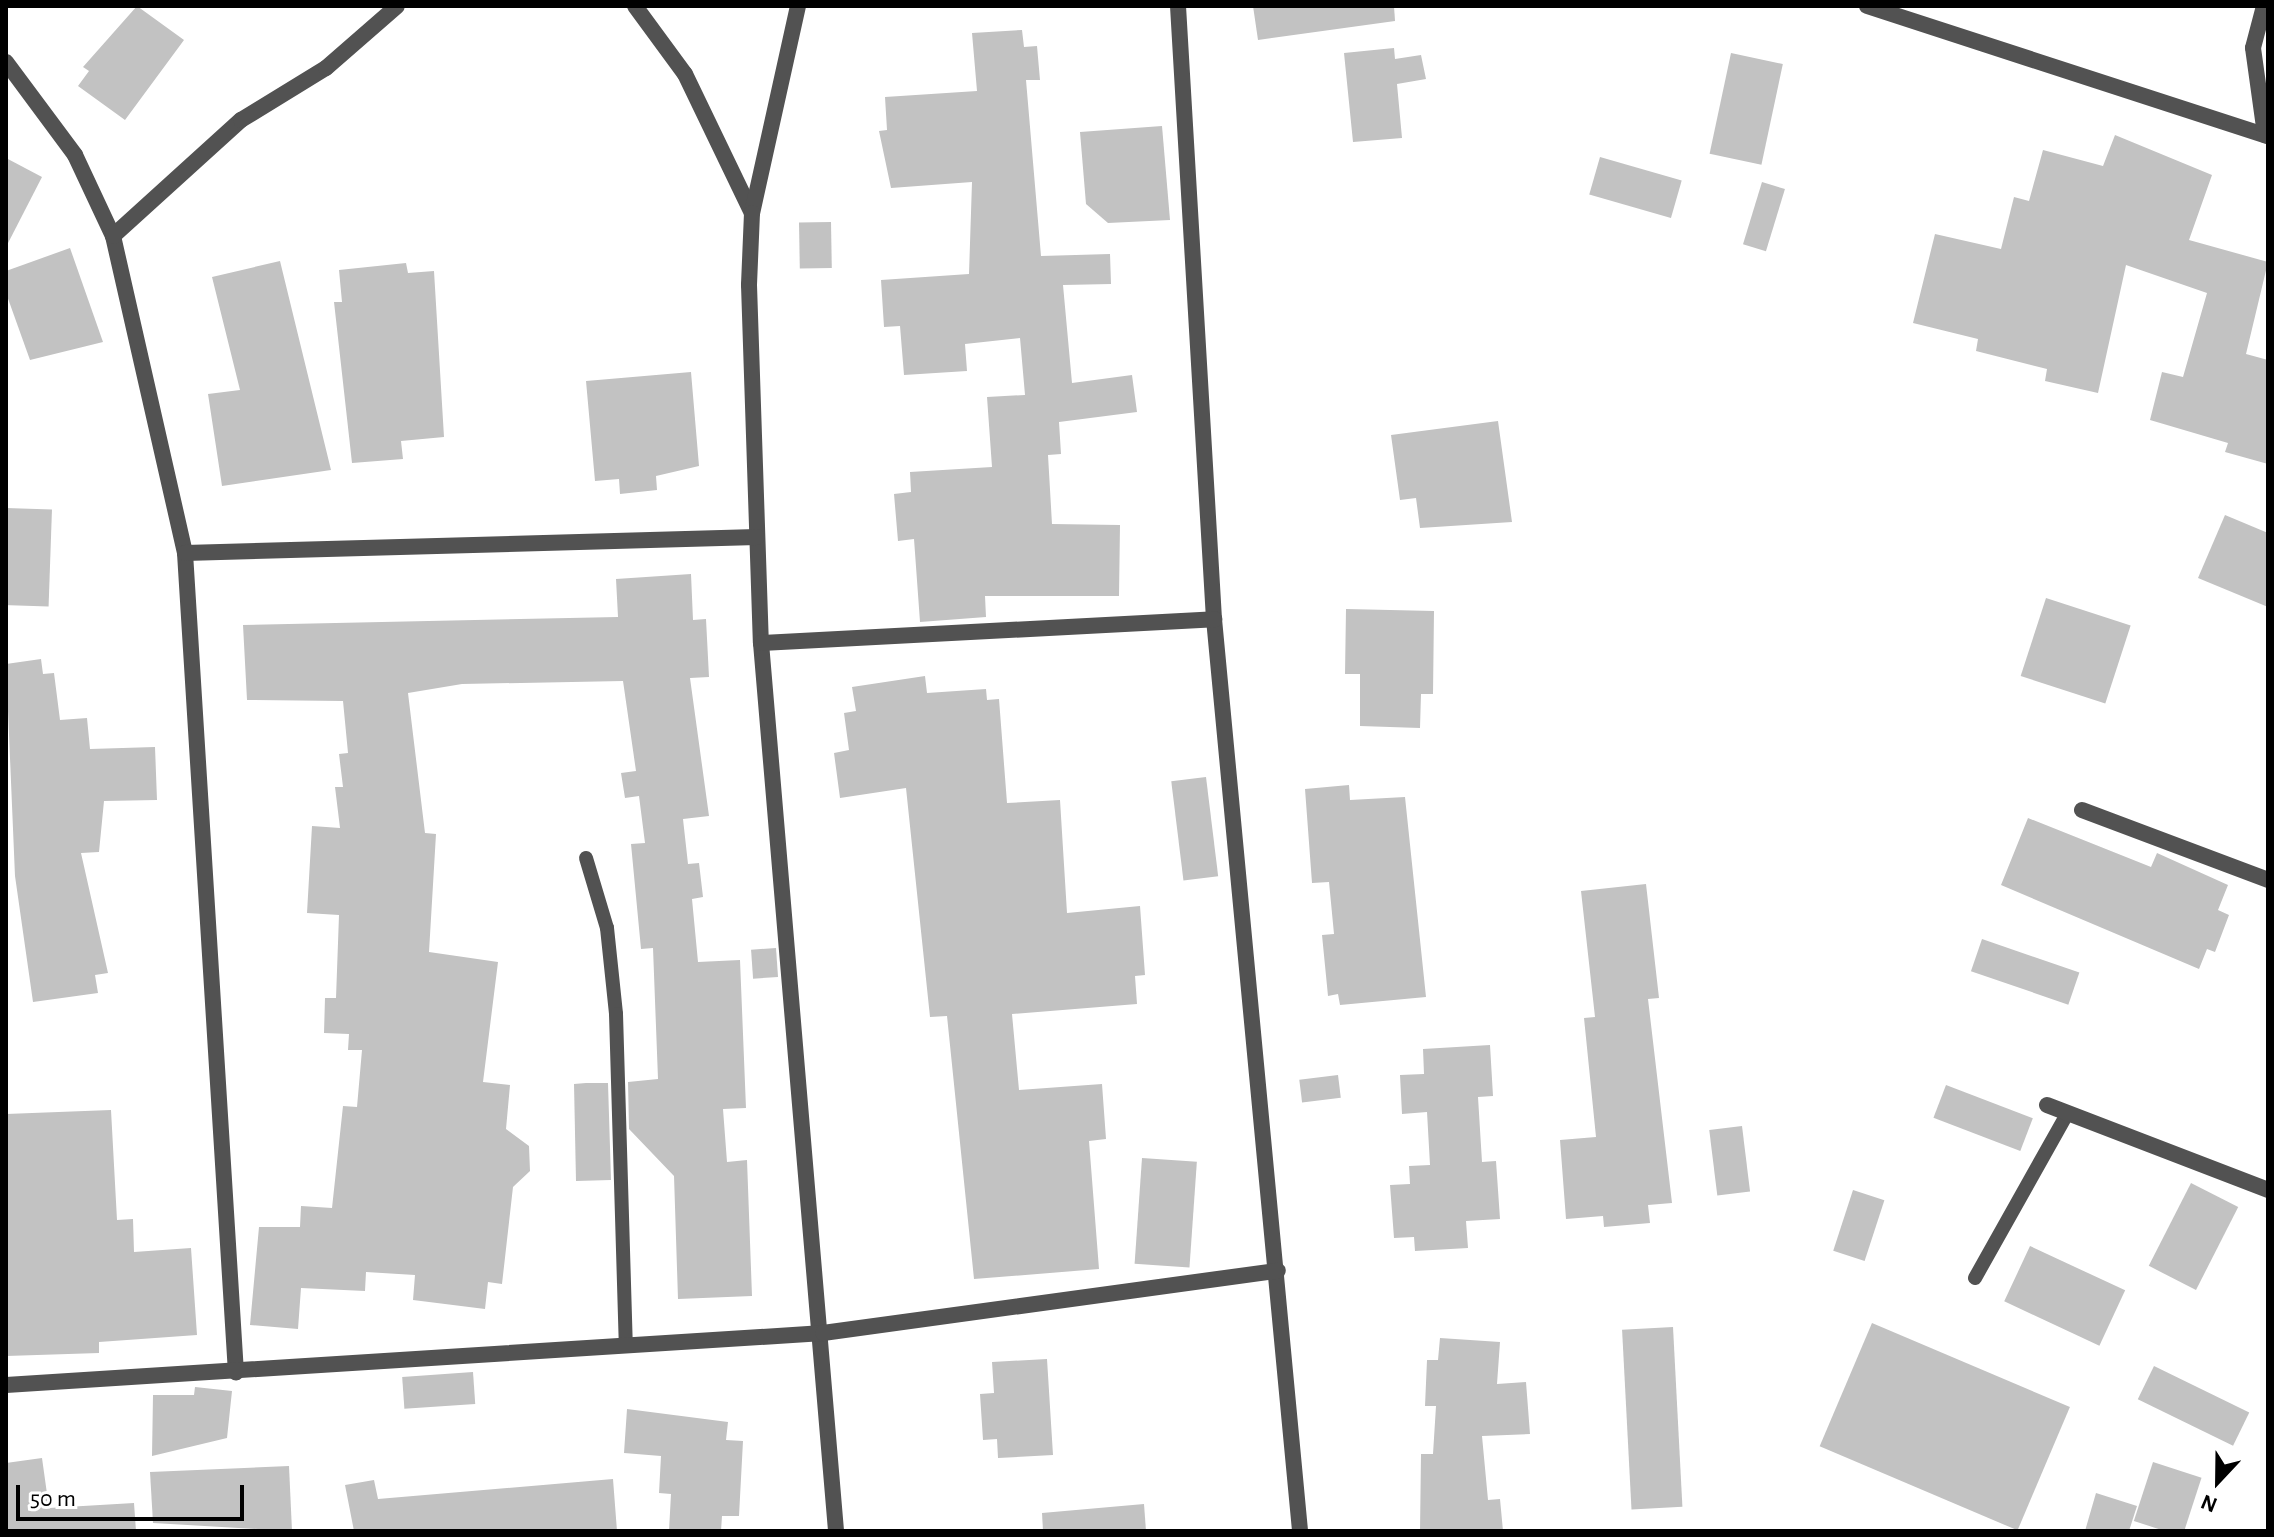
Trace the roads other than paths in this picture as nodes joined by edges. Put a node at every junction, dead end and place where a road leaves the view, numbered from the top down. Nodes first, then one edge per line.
1 (397, 6) edge
2 (635, 6) edge
3 (798, 6) edge
4 (1178, 6) edge
5 (1867, 6) edge
6 (2264, 6) edge
7 (6, 62) edge
8 (2266, 135) edge
9 (752, 213) junction
10 (113, 236) junction
11 (757, 537) junction
12 (185, 553) junction
13 (1214, 619) junction
14 (761, 643) junction
15 (2082, 810) dead end
16 (586, 858) dead end
17 (2268, 880) edge
18 (2047, 1105) dead end
19 (2067, 1114) junction
20 (2268, 1190) edge
21 (1278, 1271) junction
22 (1975, 1278) dead end
23 (823, 1333) junction
24 (626, 1346) junction
25 (236, 1372) junction
26 (6, 1385) edge
27 (836, 1531) edge
28 (1300, 1531) edge

1 - 10 street
2 - 9 street
3 - 9 street
4 - 13 street
5 - 8 street
6 - 8 street
7 - 10 street
9 - 11 street
10 - 12 street
11 - 12 street
11 - 14 street
12 - 25 street
13 - 14 street
13 - 21 street
14 - 23 street
15 - 17 street
16 - 24 lane
18 - 19 street
19 - 20 street
19 - 22 lane
21 - 23 street
21 - 28 street
23 - 24 street
23 - 27 street
24 - 25 street
25 - 26 street

